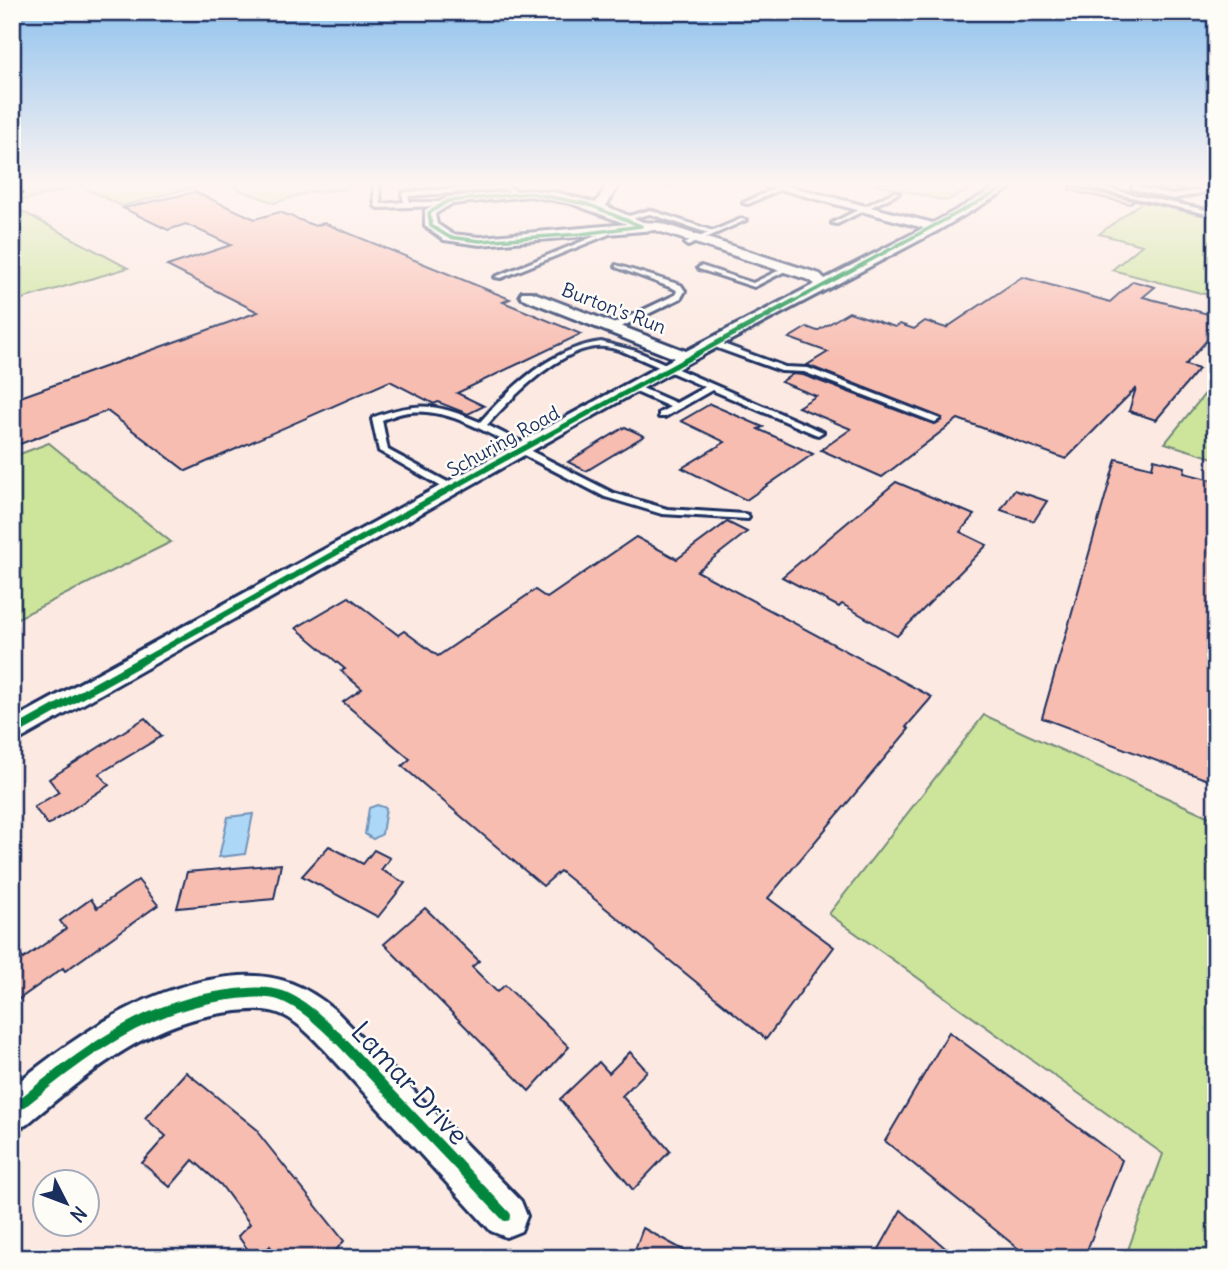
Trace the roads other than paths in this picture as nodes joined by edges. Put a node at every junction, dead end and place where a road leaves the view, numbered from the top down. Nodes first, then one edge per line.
1 (585, 242) edge
2 (693, 242) edge
3 (905, 242) edge
4 (618, 266) dead end
5 (701, 268) dead end
6 (783, 271) junction
7 (499, 277) dead end
8 (821, 282) junction
9 (527, 295) dead end
10 (612, 328) junction
11 (712, 343) junction
12 (687, 356) junction
13 (667, 368) junction
14 (632, 387) junction
15 (711, 387) junction
16 (677, 407) junction
17 (662, 415) dead end
18 (934, 419) dead end
19 (481, 427) junction
20 (818, 432) dead end
21 (520, 450) junction
22 (451, 488) junction
23 (744, 517) dead end
24 (12, 733) edge
25 (12, 1111) edge
26 (506, 1216) dead end

1 - 7 lane
2 - 6 street
3 - 8 street, Schuring Road
4 - 10 lane
5 - 6 lane
6 - 8 street
8 - 11 street, Schuring Road
9 - 10 street, Burton's Run
10 - 12 street, Burton's Run
11 - 12 street, Schuring Road
11 - 18 lane
12 - 13 street, Schuring Road
13 - 14 street, Schuring Road
13 - 15 lane
13 - 19 lane
14 - 16 lane
14 - 21 street, Schuring Road
15 - 16 lane
15 - 20 lane
16 - 17 lane
19 - 21 lane
19 - 22 lane
21 - 22 street, Schuring Road
21 - 23 lane
22 - 24 street, Schuring Road
25 - 26 street, Lamar Drive

